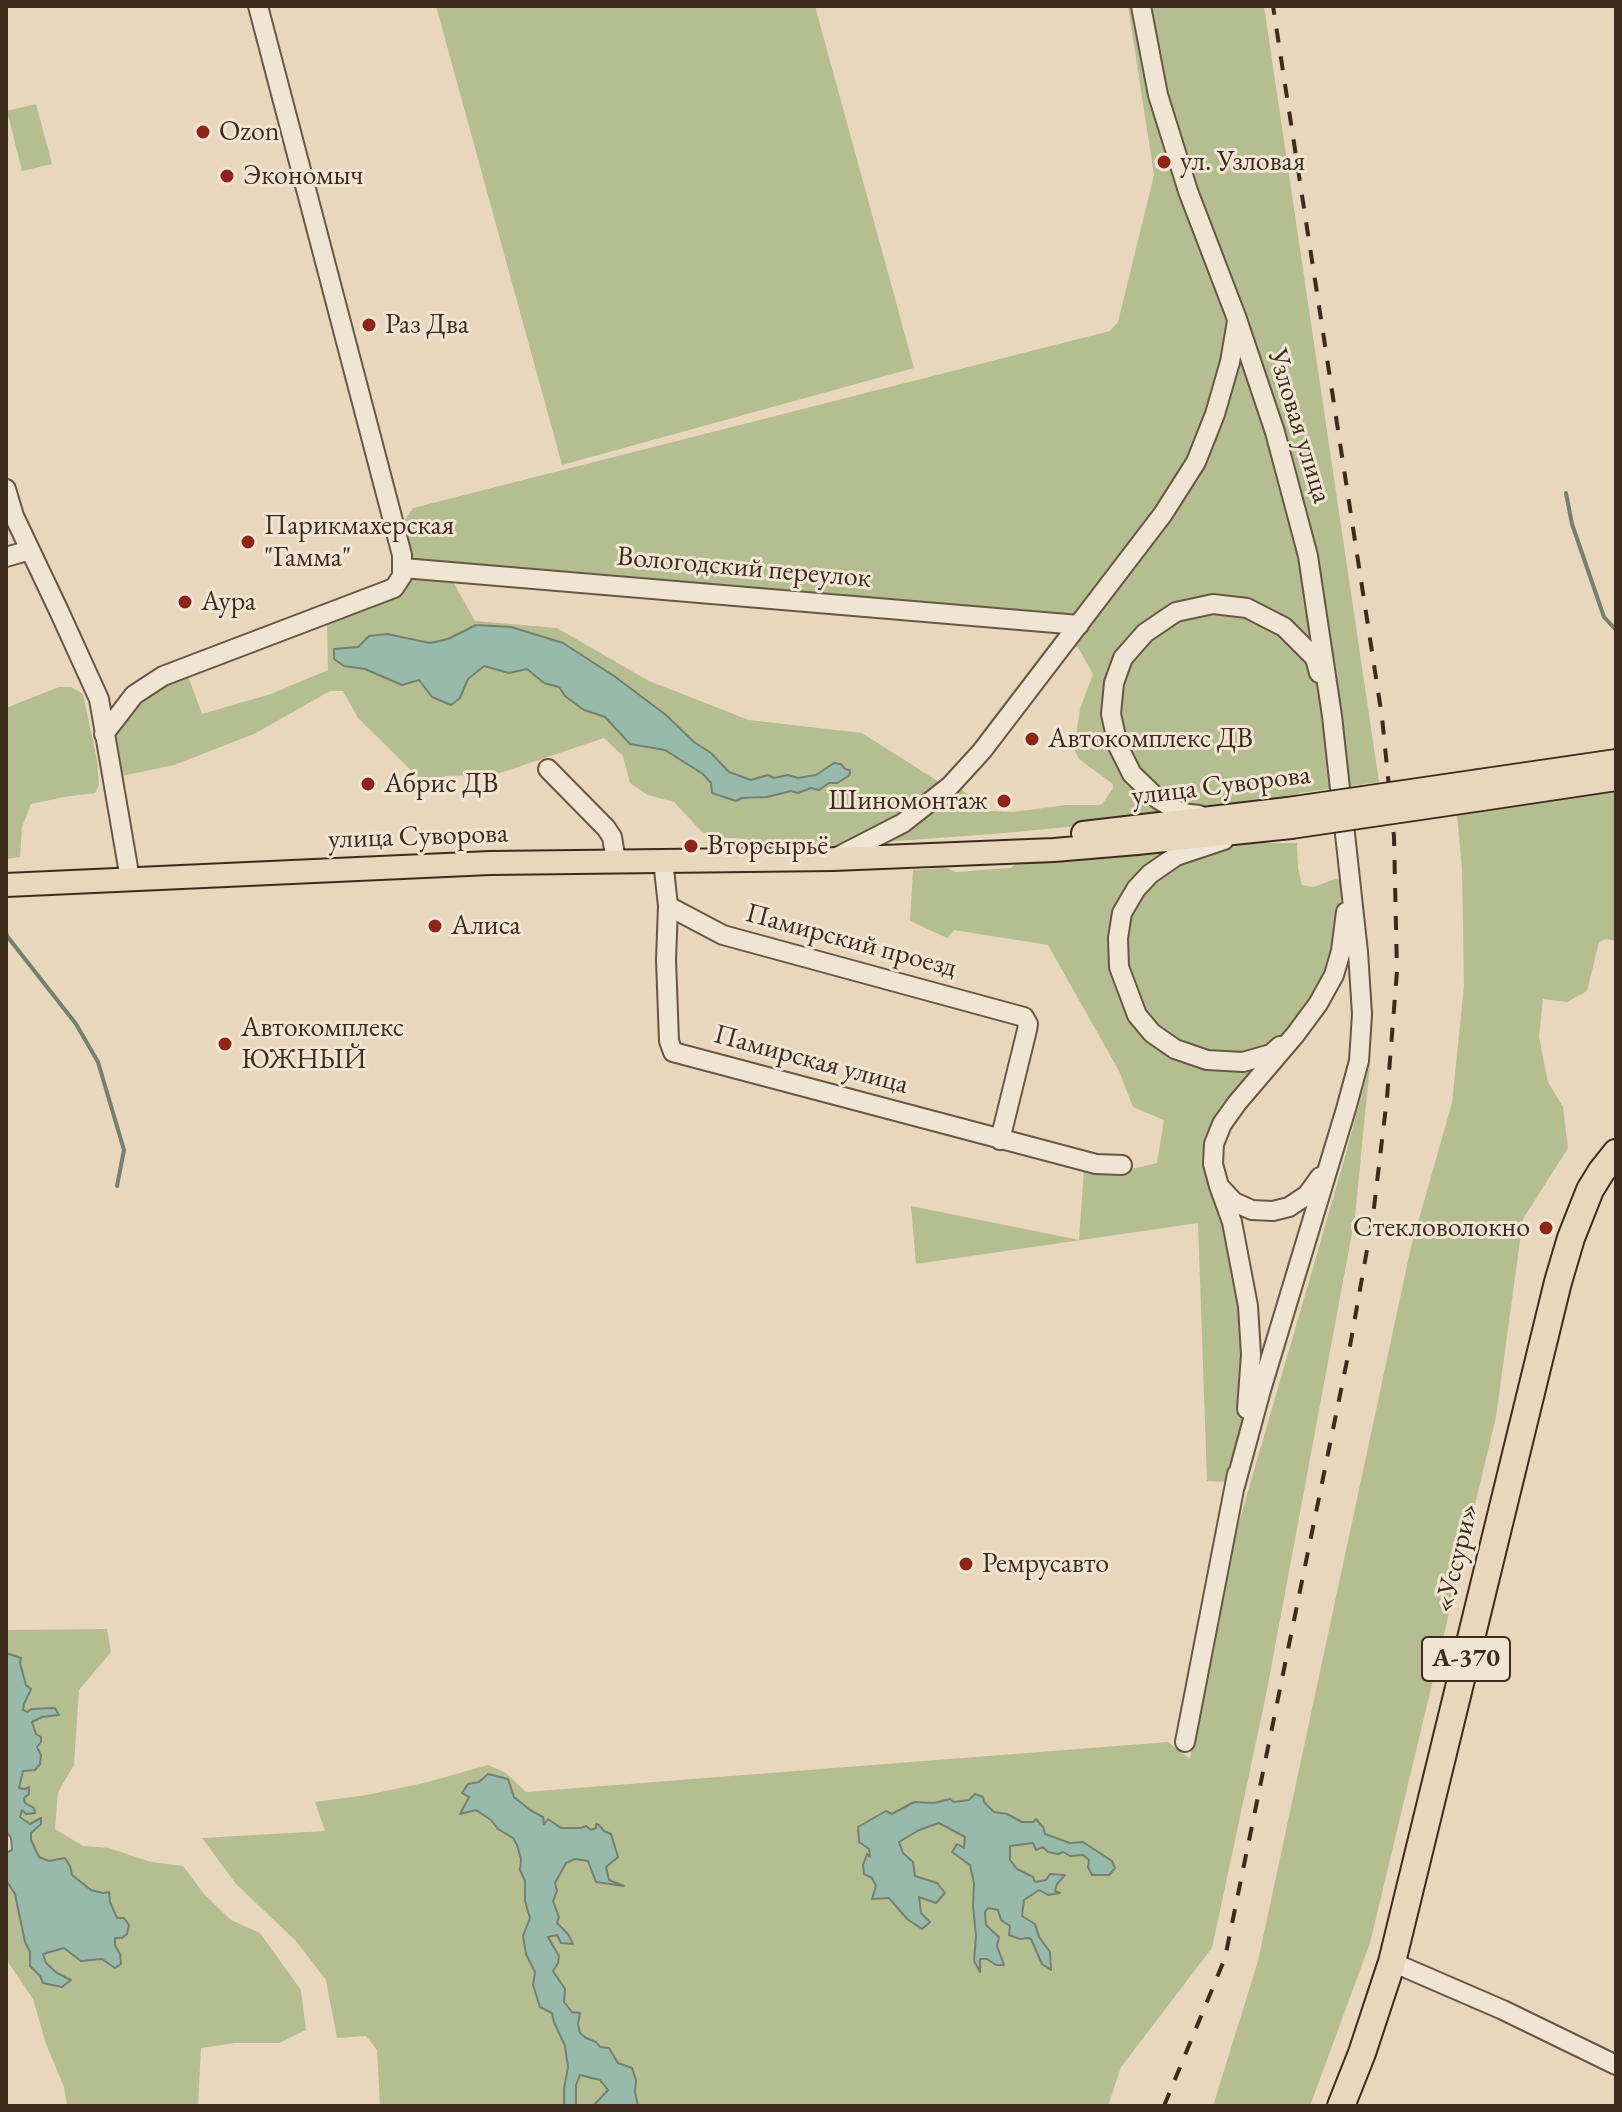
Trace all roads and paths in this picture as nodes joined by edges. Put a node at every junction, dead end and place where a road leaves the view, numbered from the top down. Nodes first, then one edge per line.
1 (258, 6) edge
2 (1141, 6) edge
3 (1237, 319) junction
4 (6, 489) edge
5 (30, 550) junction
6 (6, 557) edge
7 (403, 568) junction
8 (1317, 614) junction
9 (1079, 625) junction
10 (1284, 627) junction
11 (1332, 716) junction
12 (104, 734) junction
13 (1616, 761) edge
14 (548, 769) dead end
15 (1616, 779) edge
16 (1481, 790) junction
17 (1222, 818) junction
18 (1290, 818) junction
19 (833, 859) junction
20 (663, 860) junction
21 (616, 861) junction
22 (1348, 875) junction
23 (130, 879) junction
24 (6, 885) edge
25 (668, 906) junction
26 (1295, 1035) junction
27 (1000, 1140) junction
28 (1616, 1153) edge
29 (1331, 1161) junction
30 (1122, 1165) dead end
31 (1616, 1167) edge
32 (1219, 1186) junction
33 (1582, 1209) junction
34 (1235, 1486) junction
35 (1185, 1742) dead end
36 (1392, 1962) junction
37 (1616, 2065) edge
38 (1341, 2106) edge

1 - 7 street
2 - 3 street, Узловая улица
3 - 8 street, Узловая улица
3 - 9 street
4 - 5 street
5 - 6 street
5 - 12 street
7 - 9 street, Вологодский переулок
7 - 12 street
8 - 10 street
8 - 11 street, Узловая улица
9 - 19 street
10 - 11 street
10 - 17 street
11 - 22 street, Узловая улица
12 - 23 street
13 - 16 main road, улица Суворова
14 - 21 street
15 - 16 main road, улица Суворова
16 - 18 main road, улица Суворова, bridge
17 - 18 main road, улица Суворова
17 - 19 main road, улица Суворова
18 - 19 main road, улица Суворова
18 - 26 street
19 - 20 main road, улица Суворова
20 - 21 main road, улица Суворова
20 - 25 street, Памирская улица
21 - 23 main road, улица Суворова
22 - 26 street
22 - 29 street
23 - 24 main road, улица Суворова
25 - 27 street, Памирская улица
25 - 27 street, Памирский проезд
26 - 32 street
27 - 30 street, Памирская улица
28 - 33 highway, «Уссури» / А-370
29 - 32 street
29 - 34 street
31 - 33 highway, «Уссури» / А-370
32 - 34 street
33 - 36 highway, «Уссури» / А-370
34 - 35 street
36 - 37 street
36 - 38 highway, «Уссури» / А-370

